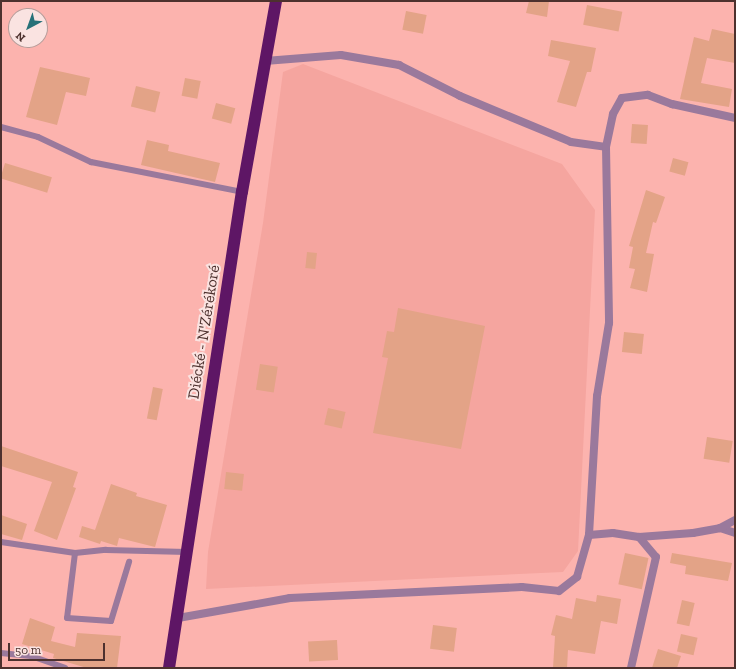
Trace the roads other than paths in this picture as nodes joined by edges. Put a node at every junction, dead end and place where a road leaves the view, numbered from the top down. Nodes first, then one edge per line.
1 (276, 1) edge
2 (265, 61) junction
3 (735, 116) edge
4 (1, 127) edge
5 (606, 147) junction
6 (242, 192) junction
7 (735, 520) edge
8 (720, 528) junction
9 (735, 533) edge
10 (589, 535) junction
11 (639, 537) junction
12 (1, 542) edge
13 (187, 552) junction
14 (75, 553) junction
15 (129, 562) dead end
16 (178, 618) junction
17 (1, 653) edge
18 (65, 668) edge
19 (169, 668) edge
20 (631, 668) edge

1 - 2 highway, Diécké - N'Zérékoré
2 - 5 street
2 - 6 highway, Diécké - N'Zérékoré
3 - 5 street
4 - 6 lane
5 - 10 street
6 - 13 highway, Diécké - N'Zérékoré
7 - 8 street
8 - 9 street
8 - 11 street
10 - 11 street
10 - 16 street
11 - 20 street
12 - 14 lane
13 - 14 lane
13 - 16 highway, Diécké - N'Zérékoré
14 - 15 lane
16 - 19 highway, Diécké - N'Zérékoré
17 - 18 lane

